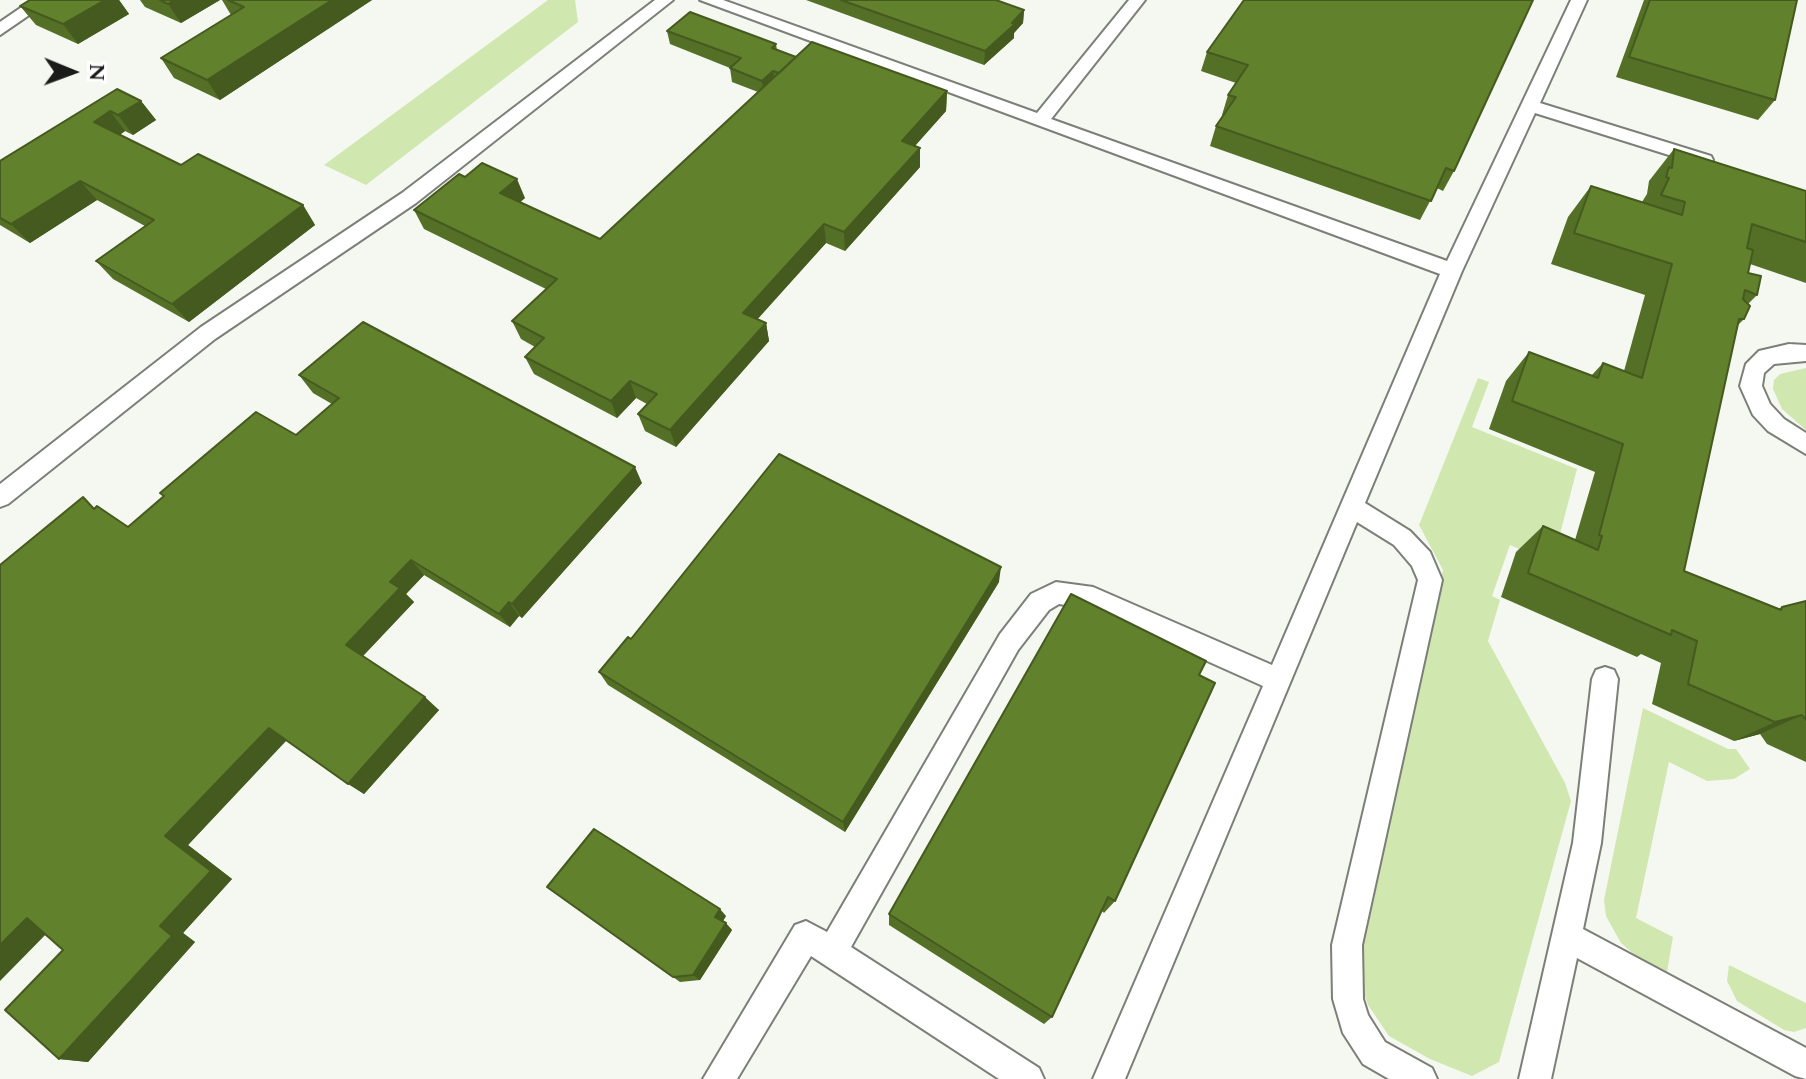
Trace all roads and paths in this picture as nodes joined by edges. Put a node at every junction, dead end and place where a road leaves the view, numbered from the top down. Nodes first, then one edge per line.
1 (43, 0) edge
2 (665, 0) edge
3 (708, 0) edge
4 (1137, 0) edge
5 (1579, 0) edge
6 (0, 30) edge
7 (1531, 106) junction
8 (1040, 121) junction
9 (1718, 165) edge
10 (1452, 271) junction
11 (1806, 353) edge
12 (1806, 445) edge
13 (0, 497) edge
14 (1353, 507) junction
15 (1605, 679) dead end
16 (1280, 681) junction
17 (1566, 936) junction
18 (831, 953) junction
19 (1806, 1065) edge
20 (719, 1079) edge
21 (1028, 1079) edge
22 (1109, 1079) edge
23 (1421, 1079) edge
24 (1535, 1079) edge

1 - 6 lane
2 - 13 lane
3 - 8 lane
4 - 8 lane
5 - 7 lane
7 - 9 lane
7 - 10 lane
8 - 10 lane
10 - 14 lane
11 - 12 lane
14 - 16 lane
14 - 23 lane
15 - 17 lane
16 - 18 lane
16 - 22 lane
17 - 19 lane
17 - 24 lane
18 - 20 lane
18 - 21 lane

